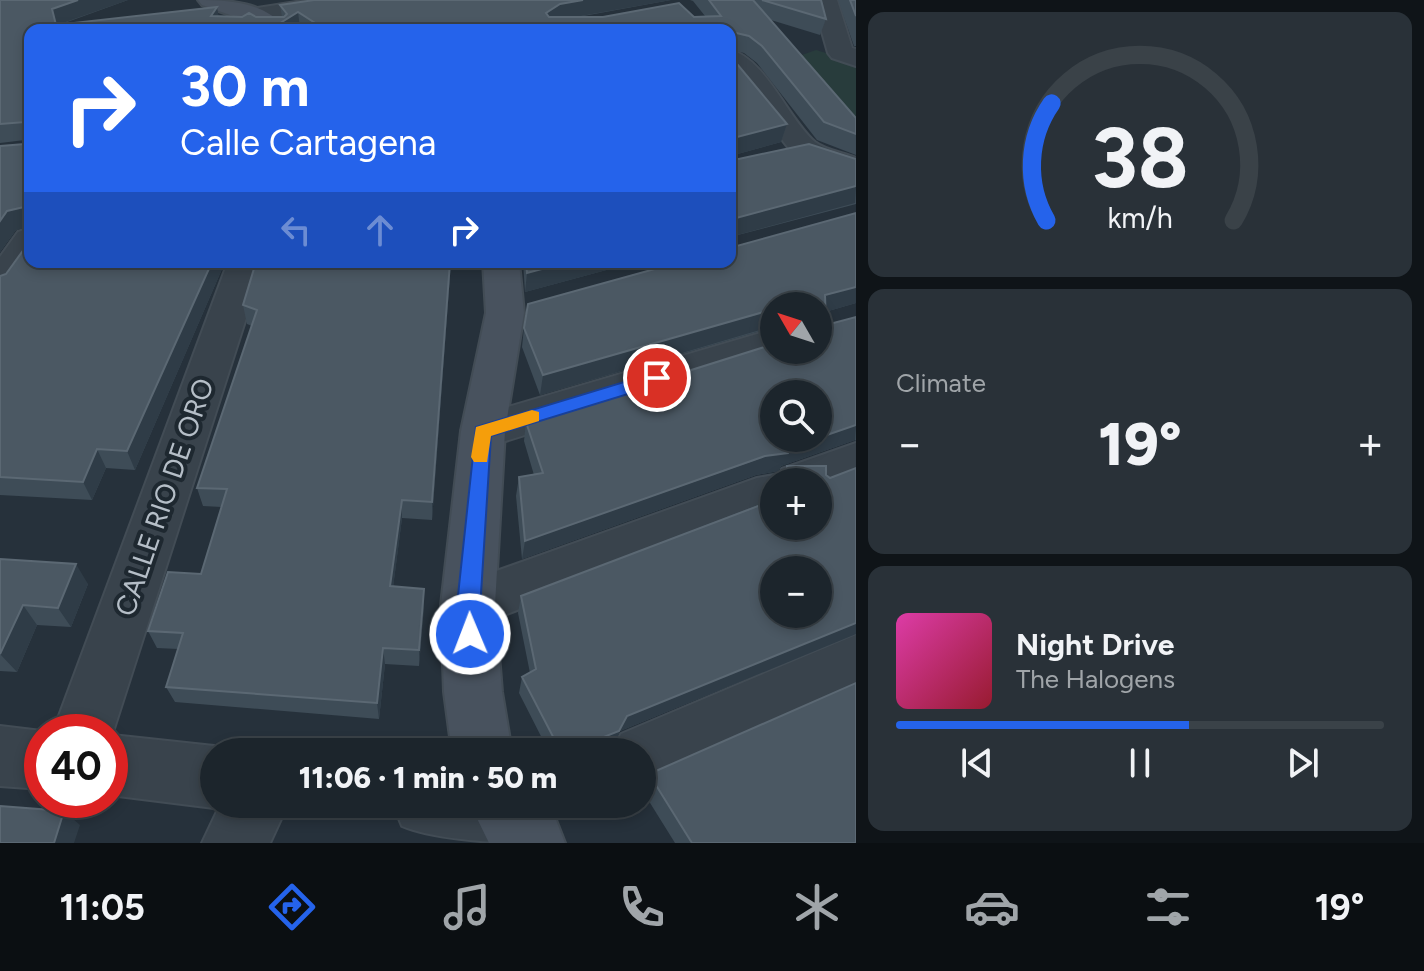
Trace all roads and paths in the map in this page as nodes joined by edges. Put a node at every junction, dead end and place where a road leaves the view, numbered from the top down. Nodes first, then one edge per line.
1 (210, 0) edge
2 (359, 0) edge
3 (825, 0) edge
4 (252, 15) junction
5 (238, 24) edge
6 (265, 24) edge
7 (856, 58) edge
8 (736, 65) edge
9 (761, 94) junction
10 (736, 100) edge
11 (805, 149) junction
12 (775, 156) edge
13 (856, 169) edge
14 (24, 248) edge
15 (244, 268) edge
16 (503, 268) edge
17 (0, 284) edge
18 (760, 347) edge
19 (483, 431) junction
20 (856, 461) edge
21 (832, 470) edge
22 (760, 496) edge
23 (468, 605) junction
24 (856, 661) edge
25 (89, 714) edge
26 (481, 738) edge
27 (656, 749) edge
28 (0, 756) edge
29 (24, 758) edge
30 (128, 767) edge
31 (200, 775) edge
32 (249, 818) edge
33 (234, 843) edge

1 - 4 street
2 - 4 street
3 - 7 street
4 - 5 street
4 - 6 street
8 - 9 street
9 - 10 street
9 - 11 street
11 - 12 street
11 - 13 street
14 - 17 street
15 - 25 street, CALLE RIO DE ORO
16 - 19 street
18 - 19 street
19 - 23 street
20 - 21 street
22 - 23 street
23 - 26 street
24 - 27 street
28 - 29 street
30 - 31 street
32 - 33 street

